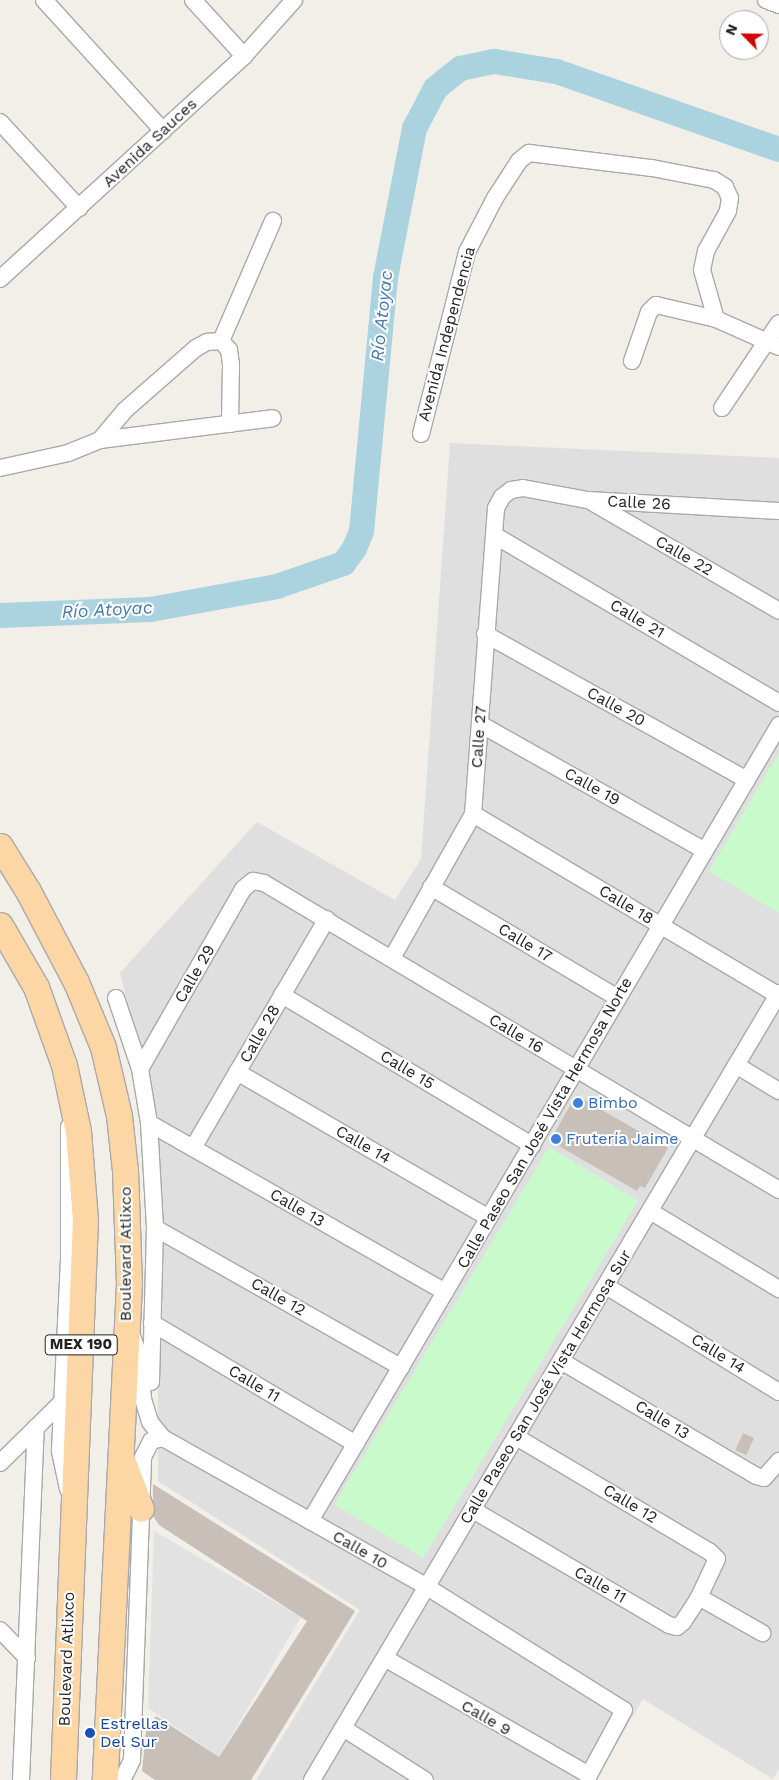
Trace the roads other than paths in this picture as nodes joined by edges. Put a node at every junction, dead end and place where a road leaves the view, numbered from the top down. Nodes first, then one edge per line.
1 (44, 0) edge
2 (193, 0) edge
3 (294, 0) edge
4 (766, 0) edge
5 (779, 5) edge
6 (244, 56) junction
7 (0, 122) edge
8 (164, 131) junction
9 (79, 208) junction
10 (273, 221) dead end
11 (0, 279) edge
12 (716, 319) junction
13 (779, 323) edge
14 (221, 341) junction
15 (773, 345) edge
16 (632, 361) dead end
17 (722, 408) dead end
18 (273, 418) dead end
19 (230, 424) junction
20 (421, 434) dead end
21 (100, 440) junction
22 (81, 446) junction
23 (0, 459) edge
24 (0, 468) edge
25 (502, 497) joint
26 (588, 500) junction
27 (776, 512) edge
28 (494, 535) junction
29 (779, 611) edge
30 (485, 634) junction
31 (779, 703) edge
32 (480, 724) junction
33 (779, 725) edge
34 (747, 780) junction
35 (473, 814) junction
36 (0, 846) edge
37 (705, 851) junction
38 (253, 881) joint
39 (432, 887) junction
40 (327, 919) junction
41 (0, 925) edge
42 (661, 926) junction
43 (392, 958) junction
44 (282, 995) junction
45 (779, 995) edge
46 (116, 998) dead end
47 (618, 998) junction
48 (736, 1065) junction
49 (140, 1069) junction
50 (575, 1070) junction
51 (237, 1072) junction
52 (779, 1091) edge
53 (72, 1098) junction
54 (149, 1124) junction
55 (692, 1140) junction
56 (532, 1145) junction
57 (193, 1148) junction
58 (779, 1190) edge
59 (650, 1211) junction
60 (489, 1218) junction
61 (155, 1228) junction
62 (606, 1286) junction
63 (779, 1289) edge
64 (445, 1292) junction
65 (152, 1323) junction
66 (126, 1324) junction
67 (561, 1361) junction
68 (401, 1367) junction
69 (779, 1392) edge
70 (63, 1401) junction
71 (36, 1427) junction
72 (516, 1437) junction
73 (163, 1438) junction
74 (356, 1444) junction
75 (119, 1452) junction
76 (779, 1460) edge
77 (0, 1463) edge
78 (72, 1504) junction
79 (141, 1508) junction
80 (473, 1510) junction
81 (310, 1521) junction
82 (427, 1587) junction
83 (699, 1598) junction
84 (0, 1630) edge
85 (762, 1633) dead end
86 (27, 1658) junction
87 (385, 1658) junction
88 (343, 1728) junction
89 (589, 1775) joint
90 (21, 1780) edge
91 (63, 1780) edge
92 (105, 1780) edge
93 (122, 1780) edge
94 (312, 1780) edge
95 (425, 1780) edge

1 - 8 street
2 - 6 street
3 - 6 street, Avenida Sauces
4 - 5 street
6 - 8 street, Avenida Sauces
7 - 9 street
8 - 9 street, Avenida Sauces
9 - 11 street, Avenida Sauces
10 - 14 street
12 - 15 street
12 - 16 street
12 - 20 street, Avenida Independencia
13 - 15 street
14 - 19 street
14 - 21 street
15 - 17 street
18 - 19 street
19 - 21 street
21 - 22 street
22 - 23 street
22 - 24 street
25 - 26 street, Calle 26
25 - 28 street, Calle 27
26 - 27 street, Calle 26
26 - 29 street, Calle 22
28 - 30 street, Calle 27
28 - 31 street, Calle 21
30 - 32 street, Calle 27
30 - 34 street, Calle 20
32 - 35 street, Calle 27
32 - 37 street, Calle 19
33 - 34 street, Calle Paseo San José Vista Hermosa Norte
34 - 37 street, Calle Paseo San José Vista Hermosa Norte
35 - 39 street, Calle 27
35 - 42 street, Calle 18
36 - 66 main road, Boulevard Atlixco / MEX 190
37 - 42 street, Calle Paseo San José Vista Hermosa Norte
38 - 40 street, Calle 16
38 - 49 street, Calle 29
39 - 43 street, Calle 27
39 - 47 street, Calle 17
40 - 43 street, Calle 16
40 - 44 street, Calle 28
41 - 53 main road, Boulevard Atlixco / MEX 190
42 - 45 street, Calle 18
42 - 47 street, Calle Paseo San José Vista Hermosa Norte
43 - 50 street, Calle 16
44 - 51 street, Calle 28
44 - 56 street, Calle 15
45 - 48 street, Calle Paseo San José Vista Hermosa Sur
46 - 49 street
47 - 50 street, Calle Paseo San José Vista Hermosa Norte
48 - 52 street
48 - 55 street, Calle Paseo San José Vista Hermosa Sur
49 - 54 street
50 - 55 street, Calle 16
50 - 56 street, Calle Paseo San José Vista Hermosa Norte
51 - 57 street, Calle 28
51 - 60 street, Calle 14
53 - 70 street
53 - 78 main road, Boulevard Atlixco / MEX 190
54 - 57 street, Calle 13
54 - 61 street
55 - 58 street, Calle 16
55 - 59 street, Calle Paseo San José Vista Hermosa Sur
56 - 60 street, Calle Paseo San José Vista Hermosa Norte
57 - 64 street, Calle 13
59 - 62 street, Calle Paseo San José Vista Hermosa Sur
59 - 63 street
60 - 64 street, Calle Paseo San José Vista Hermosa Norte
61 - 65 street
61 - 68 street, Calle 12
62 - 67 street, Calle Paseo San José Vista Hermosa Sur
62 - 69 street, Calle 14
64 - 68 street, Calle Paseo San José Vista Hermosa Norte
65 - 73 street
65 - 74 street, Calle 11
66 - 73 street
66 - 75 main road, Boulevard Atlixco / MEX 190
67 - 72 street, Calle Paseo San José Vista Hermosa Sur
67 - 76 street, Calle 13
68 - 74 street, Calle Paseo San José Vista Hermosa Norte
70 - 71 street
70 - 78 street
71 - 77 street
71 - 86 street
72 - 80 street, Calle Paseo San José Vista Hermosa Sur
72 - 83 street, Calle 12
73 - 79 street
73 - 81 street, Calle 10
74 - 81 street, Calle Paseo San José Vista Hermosa Norte
75 - 79 main road
75 - 92 main road, Boulevard Atlixco / MEX 190
78 - 91 main road, Boulevard Atlixco / MEX 190
79 - 93 street
80 - 82 street, Calle Paseo San José Vista Hermosa Sur
80 - 83 street, Calle 11
81 - 82 street, Calle 10
82 - 87 street, Calle Paseo San José Vista Hermosa Sur
82 - 89 street, Calle 10
83 - 85 street
84 - 86 street
86 - 90 street
87 - 88 street, Calle Paseo San José Vista Hermosa Sur
87 - 89 street, Calle 9
88 - 94 street, Calle Paseo San José Vista Hermosa Sur
88 - 95 street

